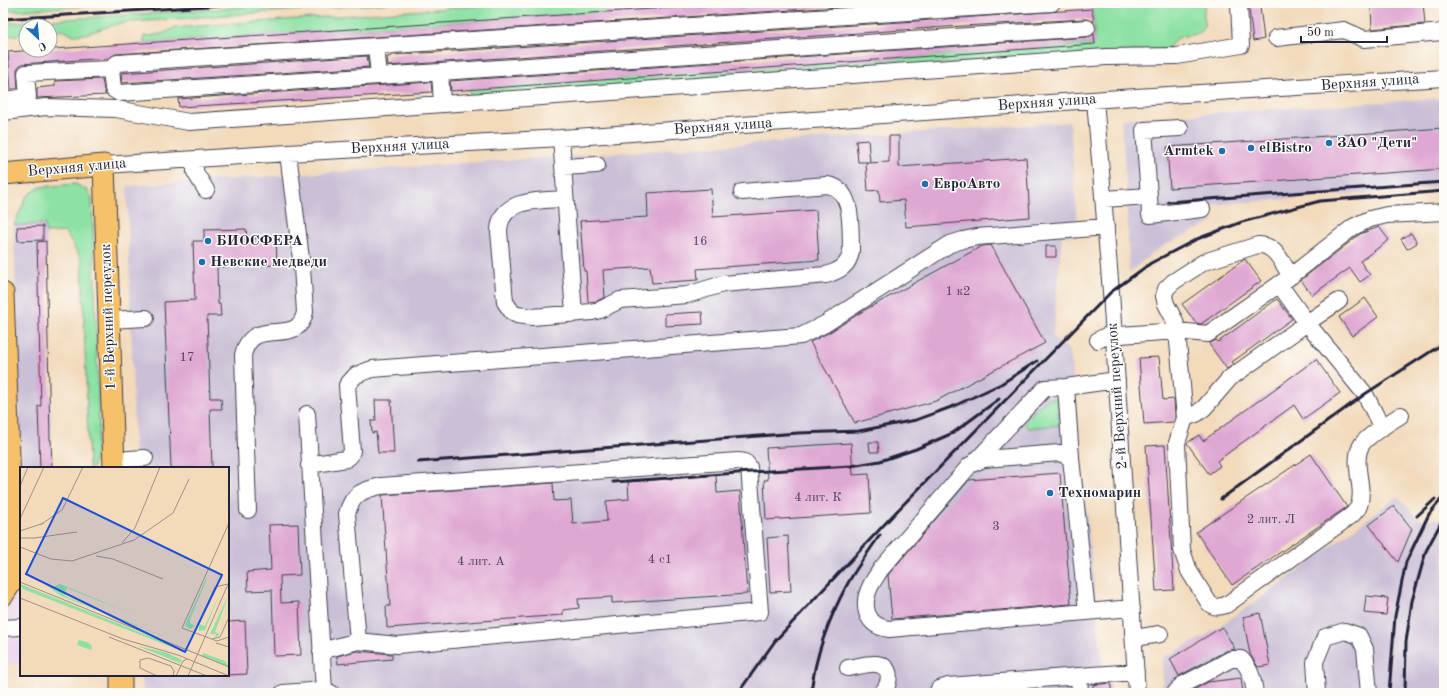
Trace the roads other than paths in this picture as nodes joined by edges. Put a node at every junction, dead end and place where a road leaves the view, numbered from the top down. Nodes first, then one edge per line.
1 (1052, 3) edge
2 (1239, 4) edge
3 (1087, 28) dead end
4 (1444, 30) edge
5 (1276, 38) dead end
6 (376, 46) junction
7 (112, 68) junction
8 (440, 72) junction
9 (379, 76) junction
10 (1444, 78) edge
11 (3, 97) edge
12 (1095, 100) junction
13 (442, 104) junction
14 (3, 112) edge
15 (1180, 128) dead end
16 (561, 138) junction
17 (288, 153) junction
18 (195, 160) junction
19 (104, 165) junction
20 (597, 165) dead end
21 (563, 167) junction
22 (3, 174) edge
23 (206, 190) dead end
24 (742, 192) dead end
25 (1149, 196) junction
26 (565, 198) junction
27 (1104, 199) junction
28 (1202, 209) dead end
29 (1444, 212) edge
30 (1106, 227) junction
31 (1285, 280) junction
32 (3, 293) edge
33 (1339, 301) dead end
34 (574, 314) junction
35 (146, 318) dead end
36 (109, 320) junction
37 (1307, 323) junction
38 (1177, 331) junction
39 (1114, 336) junction
40 (1098, 340) dead end
41 (1117, 380) junction
42 (1066, 387) junction
43 (5, 394) edge
44 (307, 414) dead end
45 (1401, 415) dead end
46 (1185, 418) junction
47 (1382, 428) junction
48 (145, 458) dead end
49 (1071, 458) junction
50 (975, 462) junction
51 (114, 464) edge
52 (309, 465) junction
53 (248, 510) dead end
54 (3, 595) edge
55 (1132, 608) junction
56 (1087, 612) junction
57 (20, 627) edge
58 (3, 628) edge
59 (1160, 634) dead end
60 (1134, 638) junction
61 (358, 641) junction
62 (321, 651) junction
63 (848, 668) dead end
64 (1136, 672) junction
65 (121, 676) edge
66 (1079, 676) junction
67 (328, 692) edge
68 (121, 693) edge
69 (283, 693) edge
70 (882, 693) edge
71 (937, 693) edge
72 (1080, 693) edge
73 (1137, 693) edge
74 (1175, 693) edge
75 (1255, 693) edge
76 (1317, 693) edge
77 (1369, 693) edge

1 - 6 street
2 - 13 street
3 - 8 street
4 - 5 street
6 - 7 street
6 - 9 street
7 - 9 street
7 - 11 street
8 - 9 street
8 - 13 street
10 - 12 street, Верхняя улица
12 - 16 street, Верхняя улица
12 - 27 street, 2-й Верхний переулок
13 - 14 street
15 - 25 street
16 - 17 street, Верхняя улица
16 - 21 street
17 - 18 street, Верхняя улица
17 - 53 street
18 - 19 street, Верхняя улица
18 - 23 street
19 - 22 main road, Верхняя улица
19 - 36 main road, 1-й Верхний переулок
20 - 21 street
21 - 26 street
24 - 34 street
25 - 27 street
25 - 28 street
26 - 34 street
26 - 34 street
27 - 30 street, 2-й Верхний переулок
29 - 31 street
30 - 39 street, 2-й Верхний переулок
30 - 52 street
31 - 37 street
31 - 38 street
31 - 38 street
32 - 43 main road
33 - 37 street
35 - 36 street
36 - 51 main road, 1-й Верхний переулок
37 - 46 street
37 - 47 street
38 - 39 street
38 - 46 street
39 - 40 street
39 - 41 street, 2-й Верхний переулок
41 - 42 street
41 - 55 street, 2-й Верхний переулок
42 - 49 street
42 - 50 street
43 - 54 main road
44 - 52 street
45 - 47 street
46 - 47 street
48 - 51 street
49 - 50 street
49 - 56 street
50 - 56 street
52 - 62 street
55 - 56 street
55 - 60 street, 2-й Верхний переулок
57 - 58 street
59 - 60 street
60 - 64 street, 2-й Верхний переулок
61 - 61 street
61 - 62 street
62 - 67 street
63 - 70 street
64 - 66 street
64 - 73 street, 2-й Верхний переулок
65 - 68 main road
66 - 71 street
66 - 72 street
67 - 69 street
74 - 75 street
76 - 77 street

